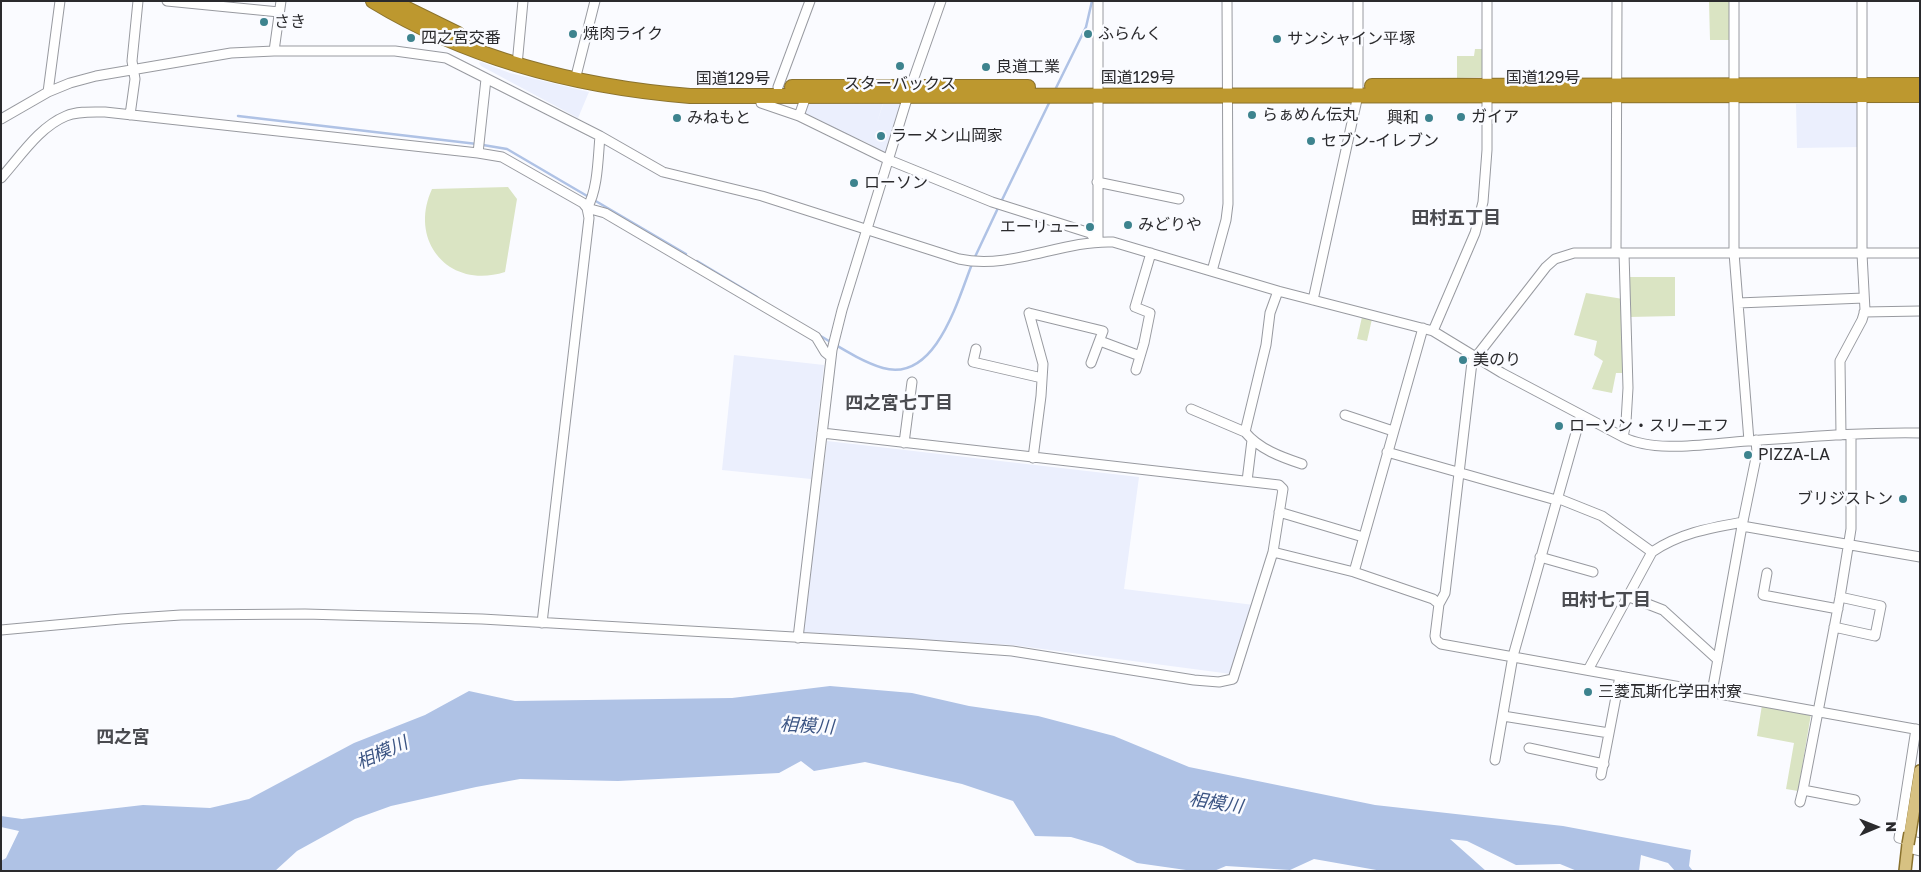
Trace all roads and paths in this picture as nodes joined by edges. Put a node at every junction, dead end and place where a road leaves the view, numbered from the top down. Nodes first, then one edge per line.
1 (60, 1) edge
2 (138, 1) edge
3 (166, 1) edge
4 (281, 1) edge
5 (373, 1) edge
6 (391, 1) edge
7 (523, 1) edge
8 (595, 1) edge
9 (810, 1) edge
10 (941, 1) edge
11 (1098, 1) edge
12 (1227, 1) edge
13 (1358, 1) edge
14 (1487, 1) edge
15 (1617, 1) edge
16 (1734, 1) edge
17 (1862, 1) edge
18 (411, 7) edge
19 (279, 12) junction
20 (454, 37) junction
21 (274, 51) junction
22 (446, 58) junction
23 (517, 61) junction
24 (133, 70) junction
25 (576, 76) junction
26 (486, 79) junction
27 (1920, 85) edge
28 (1358, 90) junction
29 (1616, 90) junction
30 (1733, 90) junction
31 (1862, 90) junction
32 (910, 91) junction
33 (1098, 91) junction
34 (1227, 91) junction
35 (1487, 91) junction
36 (48, 92) junction
37 (783, 92) junction
38 (1920, 95) edge
39 (760, 96) junction
40 (806, 96) junction
41 (784, 111) junction
42 (130, 115) junction
43 (799, 116) junction
44 (1, 119) edge
45 (600, 136) junction
46 (478, 153) junction
47 (889, 160) junction
48 (1, 178) edge
49 (1097, 182) junction
50 (1179, 199) dead end
51 (590, 205) junction
52 (867, 230) junction
53 (1098, 242) junction
54 (1620, 252) junction
55 (1151, 253) junction
56 (1734, 253) junction
57 (1920, 253) edge
58 (1862, 254) junction
59 (1212, 271) junction
60 (1278, 291) junction
61 (1864, 298) junction
62 (1313, 300) junction
63 (1738, 303) junction
64 (1920, 311) edge
65 (1864, 312) junction
66 (1423, 328) junction
67 (1433, 331) junction
68 (1100, 341) junction
69 (976, 349) dead end
70 (831, 353) junction
71 (1140, 356) junction
72 (1476, 358) junction
73 (1091, 363) dead end
74 (1136, 370) dead end
75 (1042, 378) junction
76 (912, 382) dead end
77 (1191, 409) dead end
78 (1345, 414) dead end
79 (1581, 415) junction
80 (1393, 431) junction
81 (1245, 432) junction
82 (1920, 432) edge
83 (822, 433) junction
84 (1840, 435) junction
85 (1851, 435) junction
86 (1622, 437) junction
87 (1252, 440) junction
88 (1753, 440) junction
89 (904, 443) junction
90 (1387, 452) junction
91 (1033, 458) junction
92 (1302, 464) dead end
93 (1459, 474) junction
94 (1247, 481) junction
95 (1556, 499) junction
96 (1279, 512) junction
97 (1742, 524) junction
98 (1363, 537) junction
99 (1849, 544) junction
100 (1273, 552) junction
101 (1652, 552) junction
102 (1540, 557) junction
103 (1920, 558) edge
104 (1354, 572) junction
105 (1593, 572) dead end
106 (1767, 573) dead end
107 (1627, 596) junction
108 (1840, 597) junction
109 (1439, 604) junction
110 (1838, 608) junction
111 (542, 623) junction
112 (1834, 627) junction
113 (1, 630) edge
114 (798, 638) junction
115 (1513, 656) junction
116 (1718, 660) junction
117 (1588, 670) junction
118 (1620, 676) junction
119 (1712, 692) junction
120 (1817, 712) junction
121 (1503, 716) junction
122 (1918, 730) edge
123 (1609, 733) junction
124 (1529, 748) dead end
125 (1495, 760) dead end
126 (1604, 764) junction
127 (1920, 771) edge
128 (1601, 775) dead end
129 (1802, 790) junction
130 (1855, 800) dead end
131 (1800, 802) dead end
132 (1914, 844) edge
133 (1904, 871) edge

1 - 36 street
2 - 24 street
3 - 19 street
4 - 19 street
5 - 20 highway, 国道129号
6 - 18 highway, 国道129号
7 - 23 street
8 - 25 street
9 - 37 street
10 - 32 street
11 - 33 street
12 - 34 street
13 - 28 street
14 - 35 street
15 - 29 street
16 - 30 street
17 - 31 street
18 - 20 highway, 国道129号
19 - 21 street
20 - 22 street
20 - 23 highway, 国道129号
21 - 22 street
21 - 24 street
22 - 26 street
23 - 25 highway, 国道129号
24 - 36 street
24 - 42 street
25 - 37 highway, 国道129号
25 - 39 highway, 国道129号
26 - 45 street
26 - 46 street
27 - 31 highway, 国道129号
28 - 34 highway, 国道129号
28 - 35 highway, 国道129号
28 - 62 street
29 - 30 highway, 国道129号
29 - 35 highway, 国道129号
29 - 54 street
30 - 31 highway, 国道129号
30 - 56 street
31 - 38 highway, 国道129号
31 - 58 street
32 - 33 highway, 国道129号
32 - 37 highway, 国道129号
32 - 40 highway, 国道129号
32 - 47 street
33 - 34 highway, 国道129号
33 - 49 street
34 - 59 street
35 - 67 street
36 - 44 street
37 - 39 highway, 国道129号
37 - 40 highway, 国道129号
37 - 41 street
39 - 41 street
40 - 43 street
41 - 43 street
42 - 46 street
42 - 48 street
43 - 47 street
45 - 51 street
45 - 52 street
46 - 51 street
47 - 52 street
47 - 53 street
49 - 50 street
49 - 53 street
51 - 70 street
51 - 111 street
52 - 53 street
52 - 70 street
53 - 55 street
54 - 56 street
54 - 72 street
54 - 86 street
55 - 59 street
55 - 71 street
56 - 58 street
56 - 63 street
57 - 58 street
58 - 61 street
59 - 60 street
60 - 62 street
60 - 81 street
61 - 63 street
61 - 65 street
62 - 66 street
63 - 88 street
64 - 65 street
65 - 84 street
66 - 67 street
66 - 80 street
67 - 72 street
68 - 71 street
68 - 73 street
68 - 75 street
69 - 75 street
70 - 83 street
71 - 74 street
72 - 79 street
72 - 93 street
75 - 91 street
76 - 89 street
77 - 81 street
78 - 80 street
79 - 86 street
79 - 95 street
80 - 90 street
81 - 87 street
82 - 85 street
83 - 89 street
83 - 114 street
84 - 85 street
84 - 88 street
85 - 99 street
86 - 88 street
87 - 92 street
87 - 94 street
88 - 97 street
89 - 91 street
90 - 93 street
90 - 98 street
91 - 94 street
93 - 95 street
93 - 109 street
94 - 96 street
95 - 101 street
95 - 102 street
96 - 98 street
96 - 100 street
97 - 99 street
97 - 101 street
97 - 116 street
98 - 104 street
99 - 103 street
99 - 108 street
100 - 104 street
100 - 114 street
101 - 107 street
102 - 105 street
102 - 115 street
104 - 109 street
106 - 110 street
107 - 116 street
107 - 117 street
108 - 110 street
108 - 112 street
109 - 115 street
110 - 112 street
111 - 113 street
111 - 114 street
112 - 120 street
115 - 117 street
115 - 121 street
116 - 119 street
117 - 118 street
118 - 119 street
118 - 123 street
119 - 120 street
120 - 122 street
120 - 129 street
121 - 123 street
121 - 125 street
122 - 132 street
123 - 126 street
124 - 126 street
126 - 128 street
127 - 132 main road
129 - 130 street
129 - 131 street
132 - 133 main road

